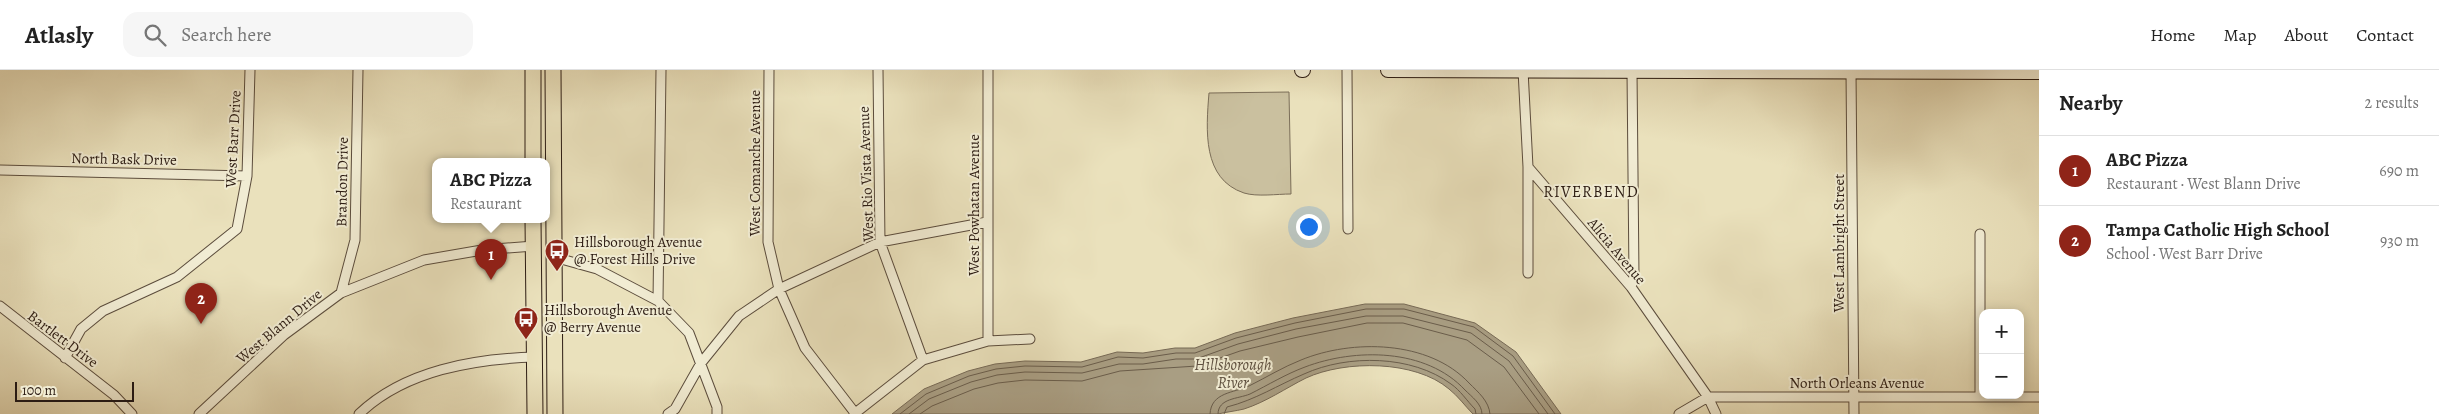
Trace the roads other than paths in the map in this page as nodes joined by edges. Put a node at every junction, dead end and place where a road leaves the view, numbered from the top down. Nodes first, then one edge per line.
1 (250, 70) edge
2 (358, 70) edge
3 (533, 70) edge
4 (553, 70) edge
5 (661, 70) edge
6 (769, 70) edge
7 (878, 70) edge
8 (988, 70) edge
9 (1347, 70) edge
10 (1388, 70) edge
11 (1523, 70) edge
12 (1620, 70) edge
13 (1716, 70) edge
14 (1632, 71) edge
15 (1851, 71) junction
16 (1875, 71) edge
17 (2011, 71) edge
18 (2039, 72) edge
19 (533, 158) edge
20 (1528, 168) junction
21 (0, 170) edge
22 (247, 176) junction
23 (987, 222) junction
24 (533, 223) edge
25 (545, 223) edge
26 (1348, 229) dead end
27 (1980, 234) dead end
28 (880, 242) junction
29 (534, 246) junction
30 (554, 257) junction
31 (1528, 273) dead end
32 (1631, 287) junction
33 (779, 289) junction
34 (341, 293) junction
35 (658, 301) junction
36 (0, 306) edge
37 (1030, 339) dead end
38 (988, 341) junction
39 (1980, 354) edge
40 (555, 355) junction
41 (534, 357) junction
42 (65, 358) junction
43 (923, 360) junction
44 (701, 363) junction
45 (1854, 396) junction
46 (1979, 397) edge
47 (2024, 397) edge
48 (2039, 397) edge
49 (1708, 398) junction
50 (855, 413) edge
51 (132, 414) edge
52 (199, 414) edge
53 (359, 414) edge
54 (534, 414) edge
55 (555, 414) edge
56 (668, 414) edge
57 (717, 414) edge
58 (1679, 414) edge
59 (1716, 414) edge
60 (1854, 414) edge

1 - 22 street, West Barr Drive
2 - 34 street, Brandon Drive
3 - 19 main road
4 - 30 main road
5 - 35 street
6 - 33 street, West Comanche Avenue
7 - 28 street, West Rio Vista Avenue
8 - 23 street, West Powhatan Avenue
9 - 26 street
10 - 11 street
11 - 12 street
11 - 20 street
12 - 14 street
13 - 14 street
13 - 15 street
14 - 32 street
15 - 16 street
15 - 45 street, West Lambright Street
16 - 17 street
17 - 18 street
20 - 31 street
20 - 32 street, Alicia Avenue
21 - 22 street, North Bask Drive
22 - 42 street, West Barr Drive
23 - 28 street
23 - 38 street, West Powhatan Avenue
24 - 29 main road
25 - 30 main road
27 - 39 street
28 - 33 street
28 - 43 street, West Rio Vista Avenue
29 - 34 street, West Blann Drive
29 - 40 main road
29 - 41 main road
30 - 35 street
30 - 40 main road
32 - 49 street, Alicia Avenue
33 - 44 street
33 - 50 street, West Comanche Avenue
34 - 52 street, West Blann Drive
35 - 44 street
36 - 42 street, Bartlett Drive
37 - 38 street
38 - 43 street
40 - 55 main road
41 - 53 street
41 - 54 main road
42 - 51 street, Bartlett Drive
43 - 50 street
44 - 56 street
44 - 57 street
45 - 46 street, North Orleans Avenue
45 - 49 street, North Orleans Avenue
45 - 60 street, West Lambright Street
47 - 48 street, North Orleans Avenue
49 - 58 street, North Orleans Avenue
49 - 59 street, Alicia Avenue

